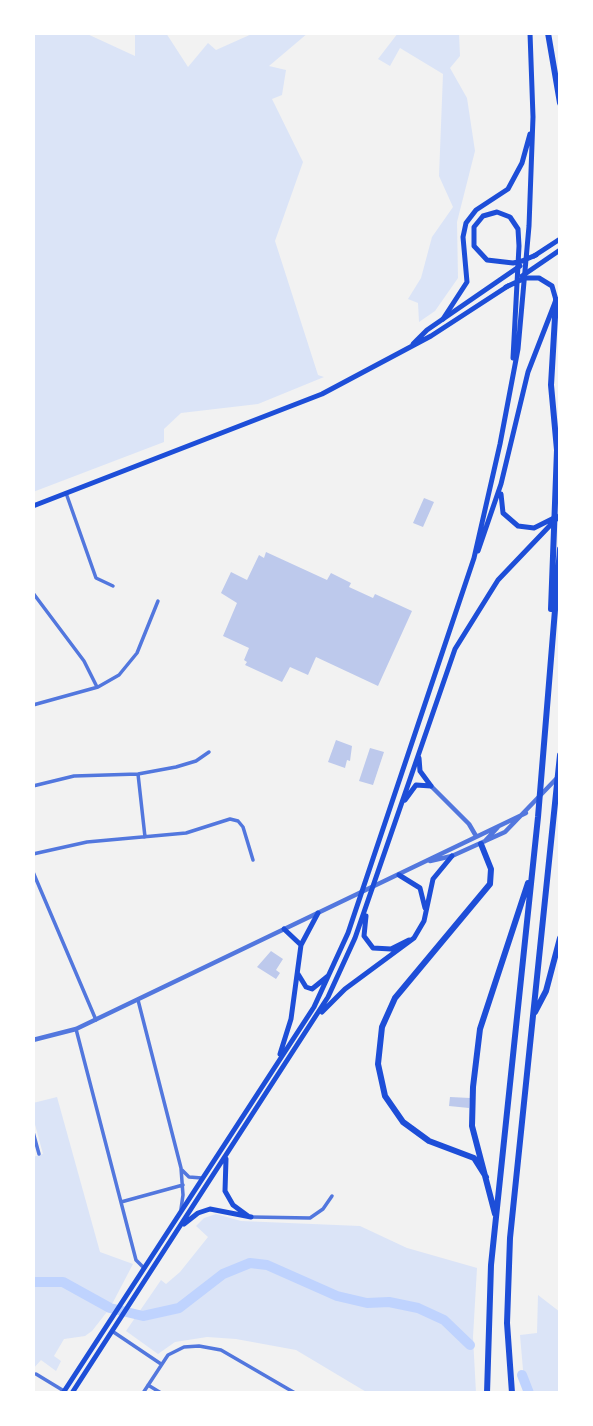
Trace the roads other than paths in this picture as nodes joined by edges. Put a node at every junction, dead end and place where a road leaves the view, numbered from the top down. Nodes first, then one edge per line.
1 (529, 33) edge
2 (548, 33) edge
3 (560, 103) edge
4 (533, 117) junction
5 (560, 239) edge
6 (560, 250) edge
7 (536, 255) junction
8 (506, 288) junction
9 (556, 300) junction
10 (443, 319) junction
11 (413, 344) junction
12 (511, 381) junction
13 (501, 484) junction
14 (65, 493) junction
15 (33, 506) edge
16 (558, 513) edge
17 (560, 549) edge
18 (474, 558) junction
19 (114, 586) dead end
20 (33, 594) edge
21 (158, 601) dead end
22 (551, 639) junction
23 (97, 687) junction
24 (33, 705) edge
25 (209, 752) dead end
26 (418, 753) junction
27 (560, 755) edge
28 (138, 774) junction
29 (560, 775) edge
30 (33, 786) edge
31 (431, 786) junction
32 (398, 812) junction
33 (526, 813) junction
34 (501, 824) junction
35 (476, 836) junction
36 (145, 837) junction
37 (481, 844) junction
38 (33, 854) edge
39 (452, 856) junction
40 (253, 860) dead end
41 (427, 861) junction
42 (532, 867) junction
43 (33, 872) edge
44 (399, 875) junction
45 (370, 896) junction
46 (318, 913) junction
47 (425, 914) junction
48 (284, 929) junction
49 (417, 934) junction
50 (560, 938) edge
51 (300, 945) junction
52 (333, 971) junction
53 (298, 972) junction
54 (138, 1000) junction
55 (533, 1017) junction
56 (96, 1020) junction
57 (313, 1023) junction
58 (76, 1029) junction
59 (33, 1040) edge
60 (275, 1066) junction
61 (33, 1132) edge
62 (35, 1148) edge
63 (39, 1154) dead end
64 (227, 1154) junction
65 (181, 1168) junction
66 (486, 1177) junction
67 (203, 1178) junction
68 (183, 1185) junction
69 (332, 1196) dead end
70 (120, 1202) junction
71 (178, 1216) junction
72 (251, 1217) junction
73 (496, 1217) junction
74 (179, 1228) junction
75 (144, 1268) junction
76 (112, 1331) junction
77 (161, 1364) junction
78 (36, 1374) dead end
79 (148, 1385) junction
80 (487, 1389) edge
81 (63, 1392) edge
82 (72, 1393) edge
83 (143, 1393) edge
84 (161, 1393) edge
85 (295, 1393) edge
86 (512, 1393) edge

1 - 4 main road
2 - 3 highway
4 - 10 main road
4 - 12 main road
5 - 7 main road
6 - 8 main road
7 - 10 main road
7 - 12 main road
8 - 9 main road
8 - 11 main road
9 - 13 main road
9 - 16 highway
10 - 11 main road
11 - 14 main road
12 - 18 main road
13 - 16 main road
13 - 18 main road
14 - 15 main road
14 - 19 street
16 - 22 highway
16 - 26 main road
17 - 22 highway
18 - 52 main road
20 - 23 street
21 - 23 street
22 - 42 highway
23 - 24 street
25 - 28 street
26 - 31 main road
26 - 32 main road
27 - 55 highway
28 - 30 street
28 - 36 street
29 - 33 street
31 - 32 main road
31 - 35 street
32 - 45 main road
33 - 34 street
33 - 37 street
34 - 35 street
34 - 37 street
35 - 41 street
36 - 38 street
36 - 40 street
37 - 39 street
37 - 66 highway
39 - 41 street
39 - 47 main road
41 - 44 street
42 - 66 highway
42 - 73 highway
43 - 56 street
44 - 46 street
44 - 47 main road
45 - 49 main road
45 - 57 main road
46 - 48 street
46 - 51 main road
47 - 49 main road
48 - 51 main road
48 - 54 street
49 - 57 main road
50 - 55 highway
51 - 53 main road
52 - 53 main road
52 - 60 main road
53 - 60 main road
54 - 56 street
54 - 65 street
55 - 86 highway
56 - 58 street
57 - 64 main road
58 - 59 street
58 - 70 street
60 - 67 main road
61 - 62 street
62 - 63 street
64 - 72 main road
64 - 74 main road
65 - 67 street
65 - 68 street
66 - 73 highway
67 - 71 main road
68 - 70 street
68 - 71 street
69 - 72 street
70 - 75 street
71 - 75 main road
72 - 74 main road
73 - 80 highway
74 - 76 main road
75 - 81 main road
76 - 77 street
76 - 82 main road
77 - 79 street
77 - 85 street
78 - 81 street
79 - 83 street
79 - 84 street

